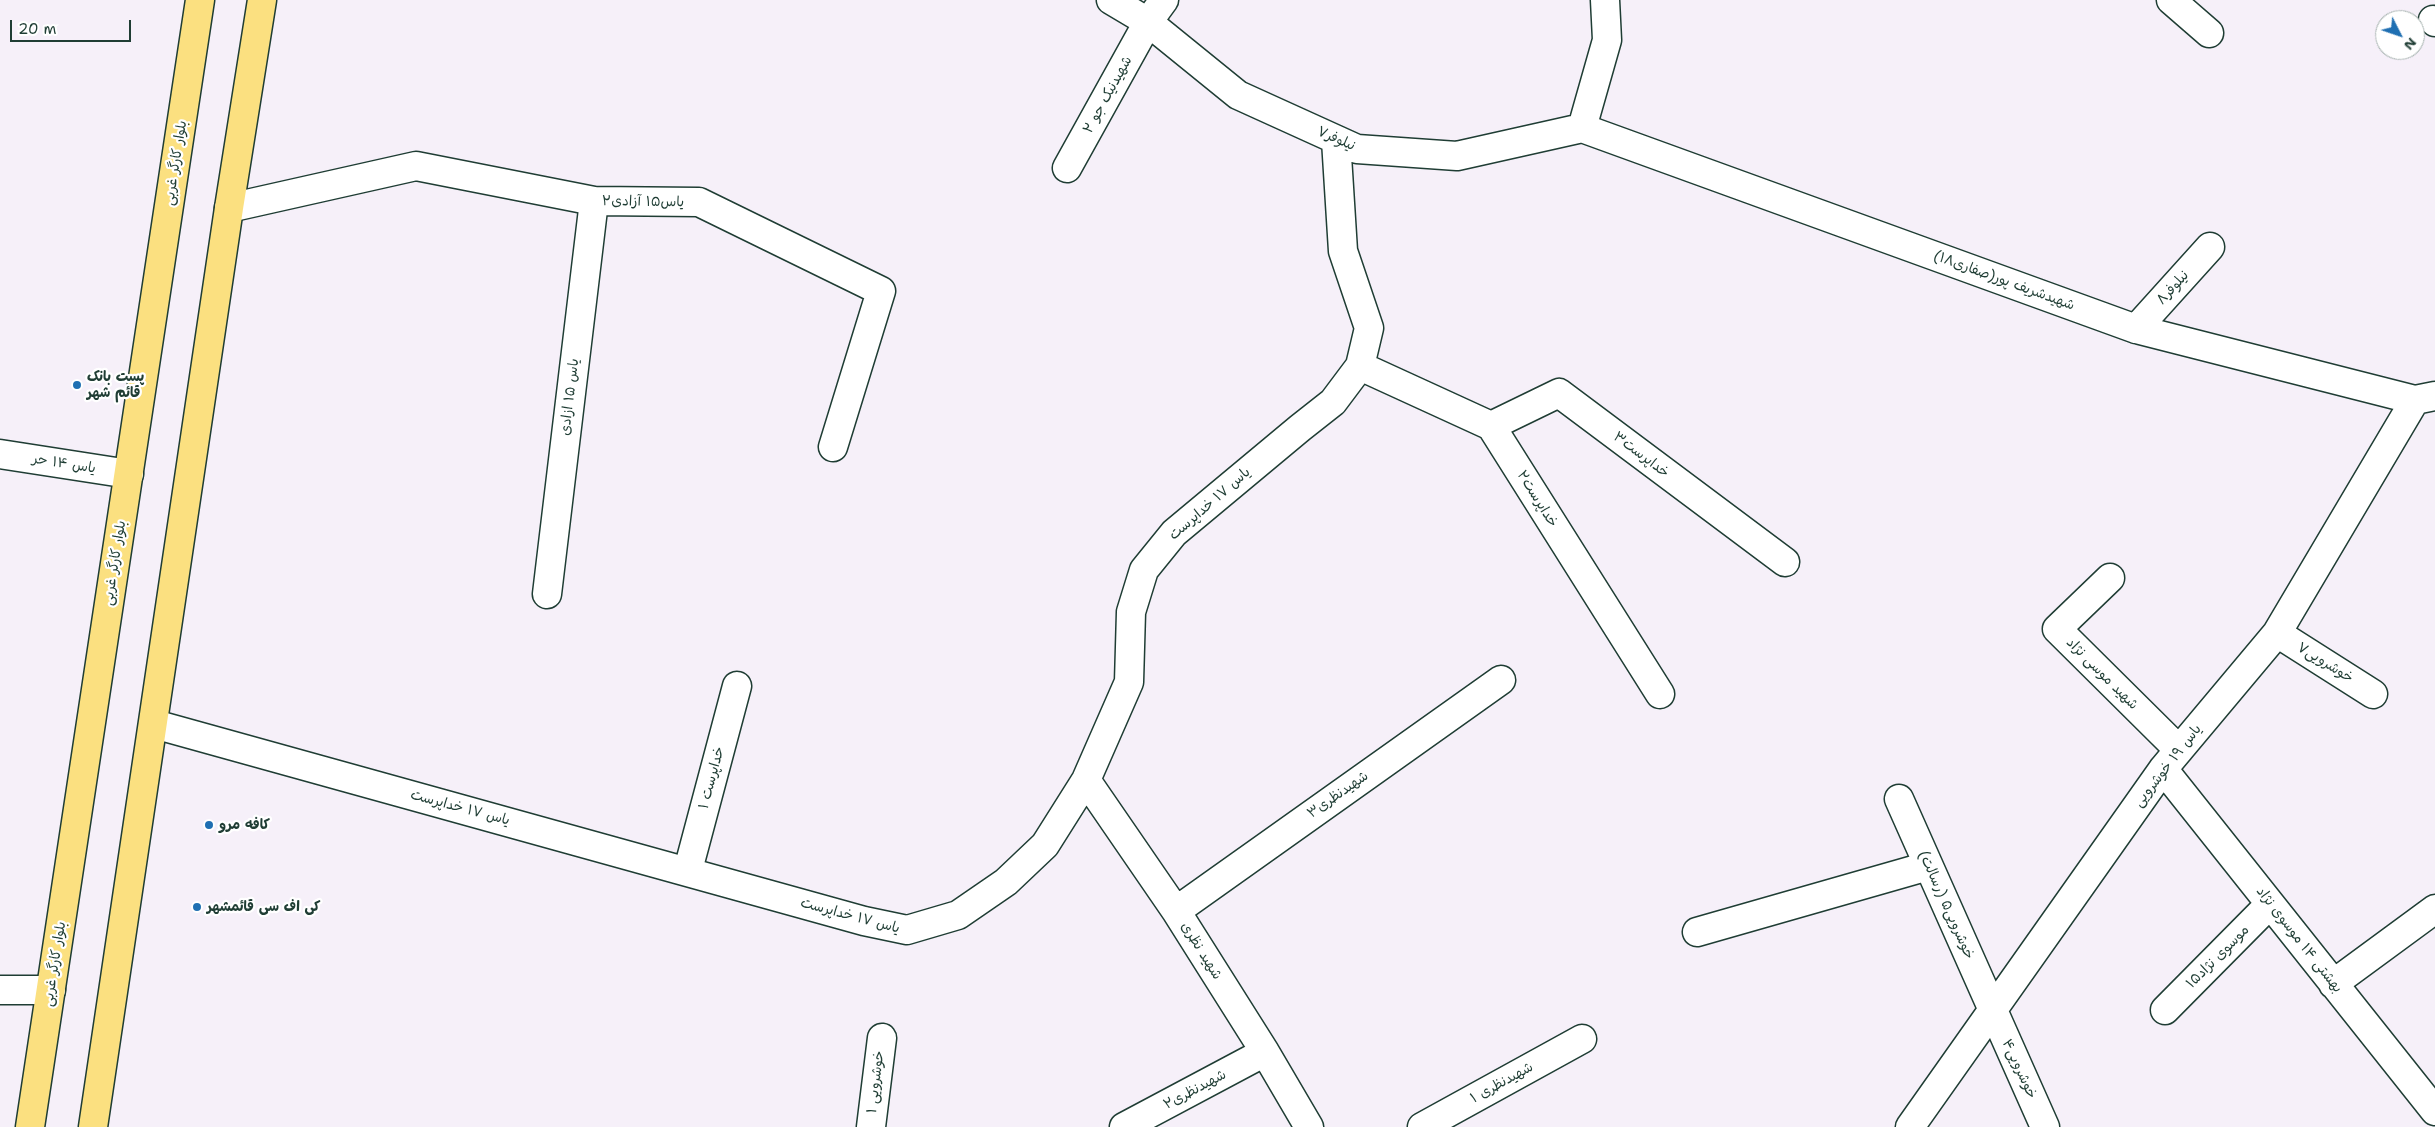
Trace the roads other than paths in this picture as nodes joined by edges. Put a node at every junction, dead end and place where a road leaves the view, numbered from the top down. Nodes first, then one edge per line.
1 (200, 0) edge
2 (262, 0) edge
3 (1111, 0) edge
4 (1164, 0) edge
5 (1605, 0) edge
6 (2171, 0) edge
7 (1148, 22) junction
8 (2209, 33) dead end
9 (1582, 128) junction
10 (1336, 140) junction
11 (1067, 168) dead end
12 (594, 201) junction
13 (229, 208) junction
14 (2210, 247) dead end
15 (2136, 329) junction
16 (1360, 366) junction
17 (2425, 398) edge
18 (1491, 426) junction
19 (833, 447) dead end
20 (0, 454) edge
21 (129, 474) junction
22 (1784, 562) dead end
23 (2110, 578) dead end
24 (547, 594) dead end
25 (2277, 633) junction
26 (1501, 680) dead end
27 (737, 686) dead end
28 (1660, 694) dead end
29 (2373, 694) dead end
30 (154, 724) junction
31 (2171, 760) junction
32 (1086, 780) junction
33 (1899, 799) dead end
34 (1928, 866) junction
35 (688, 870) junction
36 (2270, 904) junction
37 (2435, 909) edge
38 (1176, 910) junction
39 (1697, 932) dead end
40 (2333, 984) junction
41 (0, 990) edge
42 (51, 990) junction
43 (2165, 1010) dead end
44 (1992, 1012) junction
45 (882, 1038) dead end
46 (1582, 1039) dead end
47 (1265, 1052) junction
48 (2435, 1111) edge
49 (30, 1127) edge
50 (93, 1127) edge
51 (871, 1127) edge
52 (1124, 1127) edge
53 (1309, 1127) edge
54 (1422, 1127) edge
55 (1910, 1127) edge
56 (2045, 1127) edge

1 - 21 main road, بلوار کارگر غربی
2 - 13 main road
3 - 7 street, نیلوفر۷
4 - 7 street, شهیدنیک جو ۲
5 - 9 street
6 - 8 street
7 - 10 street, نیلوفر۷
7 - 11 street, شهیدنیک جو ۲
9 - 10 street, نیلوفر۷
9 - 15 street, شهیدشریف پور(صفاری۱۸)
10 - 16 street, یاس ۱۷ خداپرست
12 - 13 street, یاس۱۵ آزادی۲
12 - 19 street, یاس۱۵ آزادی۲
12 - 24 street, یاس ۱۵ ازادی
13 - 30 main road
14 - 15 street, نیلوفر۸
15 - 17 street, شهیدشریف پور(صفاری۱۸)
16 - 18 street
16 - 32 street, یاس ۱۷ خداپرست
17 - 25 street, یاس ۱۹ خوشرویی
18 - 22 street, خداپرست۳
18 - 28 street, خداپرست۲
20 - 21 street, یاس ۱۴ حر
21 - 42 main road, بلوار کارگر غربی
23 - 31 street, شهید موسی نژاد
25 - 29 street, خوشرویی۷
25 - 31 street, یاس ۱۹ خوشرویی
26 - 38 street, شهیدنظری۳
27 - 35 street, خداپرست ۱
30 - 35 street, یاس ۱۷ خداپرست
30 - 50 main road
31 - 36 street, بهشتی ۱۴ موسوی نژاد
31 - 44 street, یاس ۱۹ خوشرویی
32 - 35 street, یاس ۱۷ خداپرست
32 - 38 street, شهید نظری
33 - 34 street, خوشرویی۵ (رسالت)
34 - 39 street
34 - 44 street, خوشرویی۵ (رسالت)
36 - 40 street, بهشتی ۱۴ موسوی نژاد
36 - 43 street, موسوی نژاد۱۵
37 - 40 street
38 - 47 street, شهید نظری
40 - 48 street, بهشتی ۱۴ موسوی نژاد
41 - 42 street
42 - 49 main road, بلوار کارگر غربی
44 - 55 street, یاس ۱۹ خوشرویی
44 - 56 street, خوشرویی۴
45 - 51 street, خوشرویی ۱
46 - 54 street, شهیدنظری ۱
47 - 52 street, شهیدنظری۲
47 - 53 street, شهید نظری

